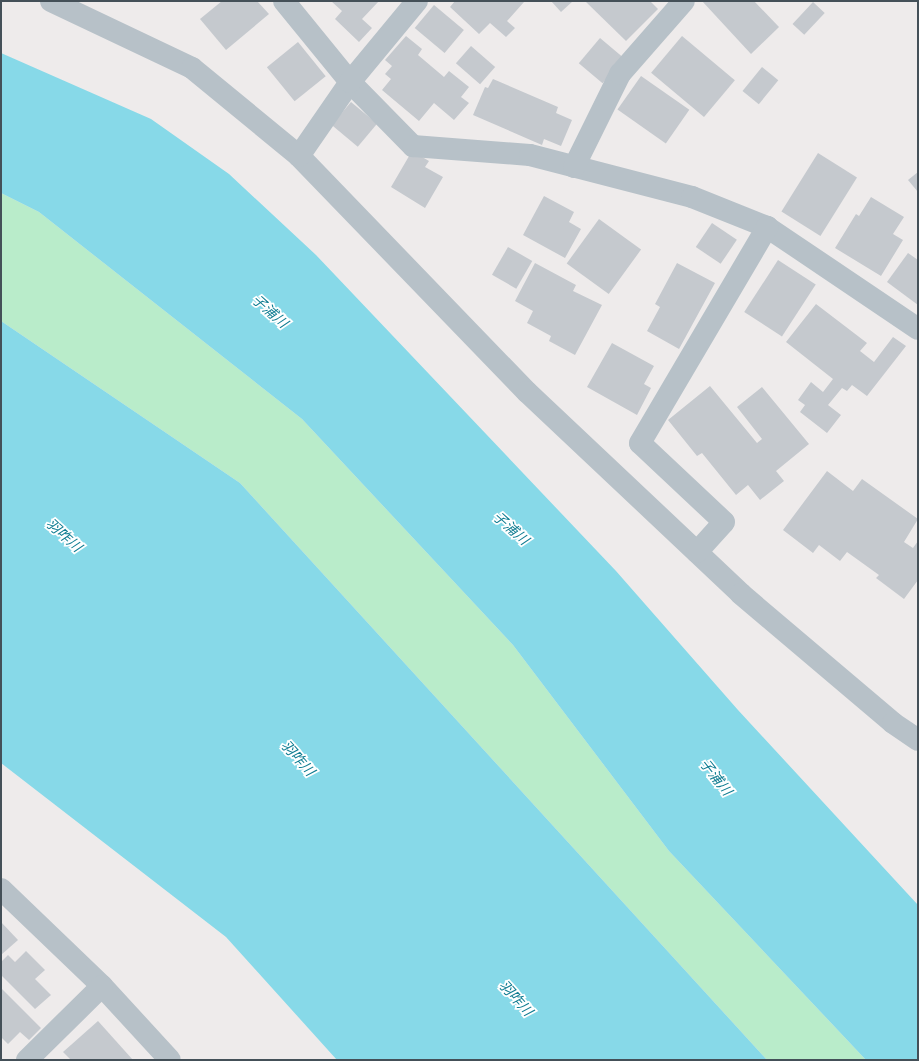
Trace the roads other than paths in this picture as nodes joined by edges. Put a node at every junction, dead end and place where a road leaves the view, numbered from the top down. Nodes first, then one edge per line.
1 (51, 1) edge
2 (284, 1) edge
3 (416, 1) edge
4 (684, 1) edge
5 (350, 82) junction
6 (299, 156) junction
7 (574, 167) junction
8 (767, 227) junction
9 (918, 329) edge
10 (697, 552) junction
11 (918, 740) edge
12 (1, 889) edge
13 (102, 986) junction
14 (27, 1060) edge
15 (170, 1060) edge

1 - 6 street
2 - 5 street
3 - 5 street
4 - 7 street
5 - 6 street
5 - 7 street
6 - 10 street
7 - 8 street
8 - 9 street
8 - 10 street
10 - 11 street
12 - 13 street
13 - 14 street
13 - 15 street

